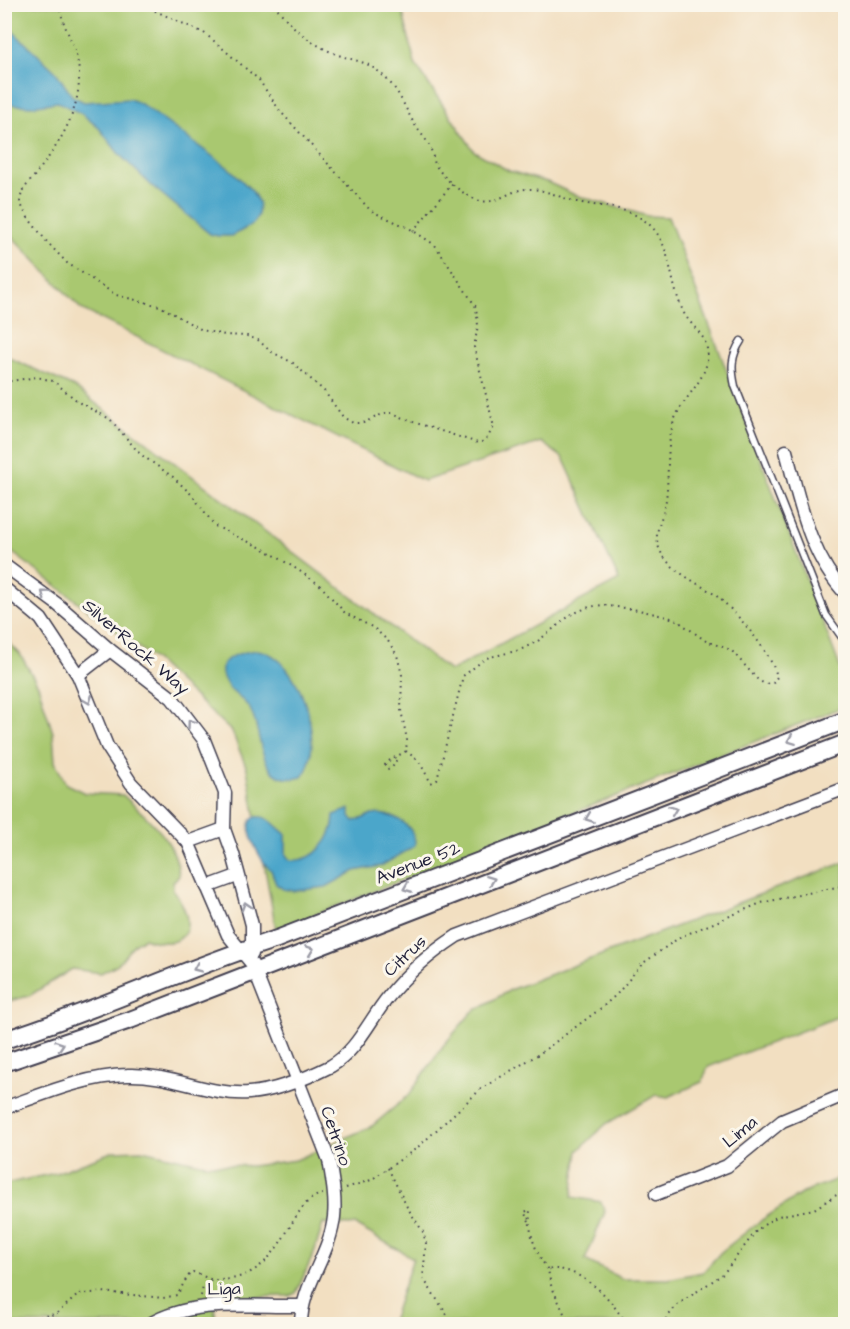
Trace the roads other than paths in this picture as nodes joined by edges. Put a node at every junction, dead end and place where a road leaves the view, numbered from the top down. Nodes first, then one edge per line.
1 (741, 341) dead end
2 (786, 451) dead end
3 (4, 565) edge
4 (4, 588) edge
5 (846, 594) edge
6 (846, 643) edge
7 (110, 650) junction
8 (78, 675) junction
9 (846, 720) edge
10 (846, 743) edge
11 (846, 788) edge
12 (224, 829) junction
13 (188, 842) junction
14 (237, 876) junction
15 (207, 887) junction
16 (250, 958) junction
17 (4, 1040) edge
18 (4, 1063) edge
19 (297, 1080) junction
20 (846, 1094) edge
21 (4, 1108) edge
22 (656, 1194) dead end
23 (301, 1306) junction
24 (150, 1324) edge
25 (301, 1324) edge

1 - 6 lane
2 - 5 street
7 -> 3 street, SilverRock Way
4 - 8 street
7 - 8 street
12 -> 7 street, SilverRock Way
8 -> 13 street
9 -> 16 main road, Avenue 52
16 -> 10 main road, Avenue 52
11 - 19 street, Citrus
12 - 13 street
12 - 14 street, SilverRock Way
13 - 15 street
14 - 15 street
16 -> 14 street, SilverRock Way
15 - 16 street
16 -> 17 main road, Avenue 52
18 -> 16 main road, Avenue 52
16 - 19 street, Cetrino
19 - 21 street, Citrus
19 - 23 street, Cetrino
20 - 22 street, Lima
23 - 24 street, Liga
23 - 25 street, Cetrino

